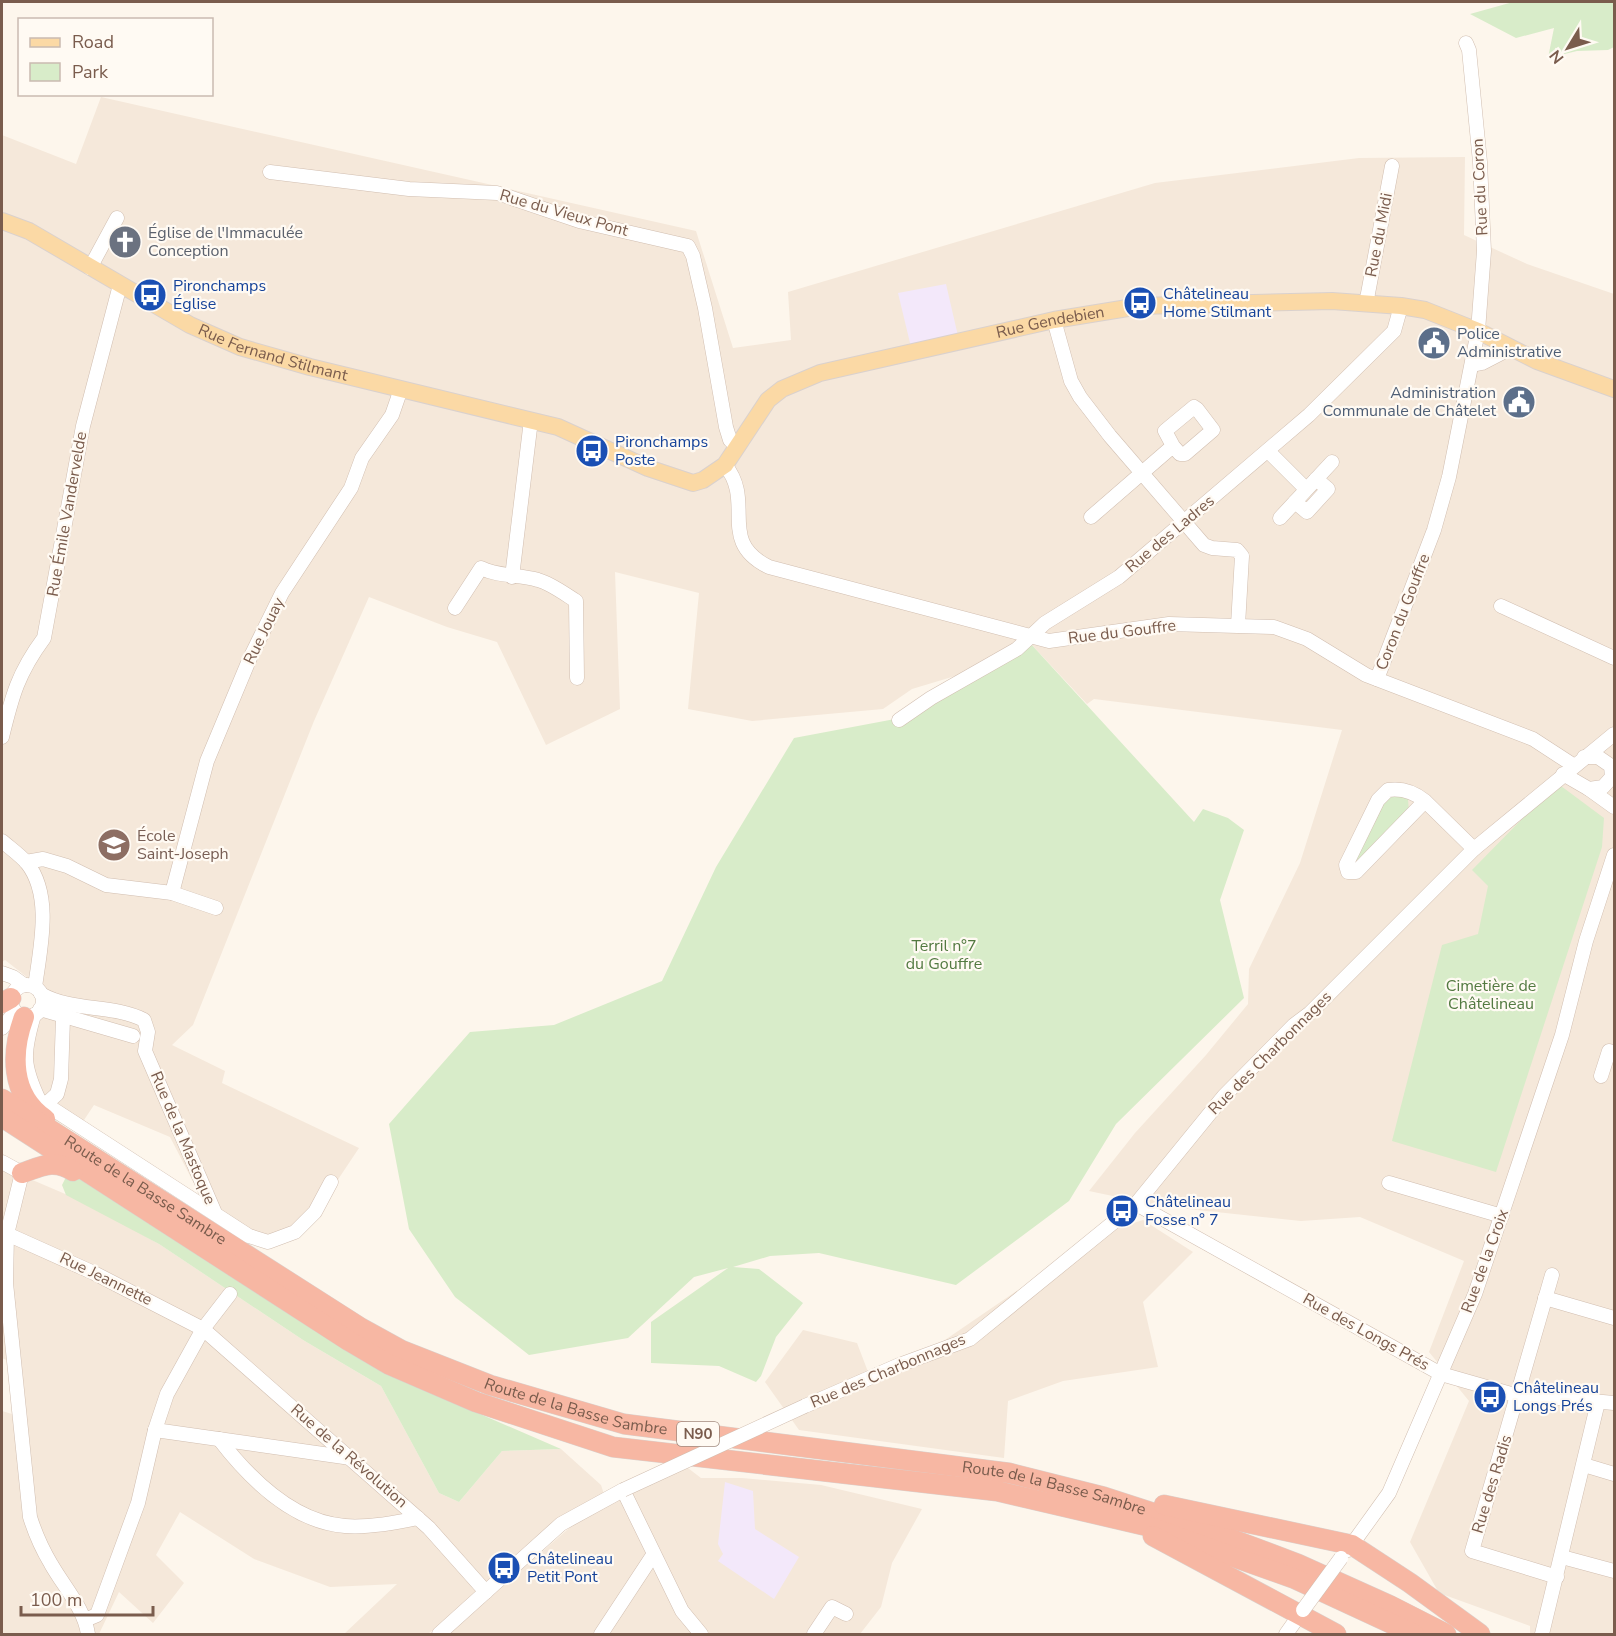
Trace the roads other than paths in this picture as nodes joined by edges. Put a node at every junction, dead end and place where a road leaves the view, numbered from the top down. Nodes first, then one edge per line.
1 (1466, 43) dead end
2 (1392, 166) dead end
3 (270, 172) dead end
4 (117, 218) dead end
5 (2, 221) edge
6 (90, 268) junction
7 (120, 285) junction
8 (1366, 304) junction
9 (1401, 306) junction
10 (1054, 320) junction
11 (1478, 331) junction
12 (1511, 348) junction
13 (1472, 365) junction
14 (1614, 389) edge
15 (401, 390) junction
16 (531, 420) junction
17 (736, 445) junction
18 (1173, 446) dead end
19 (1268, 451) junction
20 (1332, 462) dead end
21 (725, 465) junction
22 (1141, 472) junction
23 (1316, 479) junction
24 (1306, 489) junction
25 (1295, 502) junction
26 (1091, 518) dead end
27 (1280, 518) dead end
28 (1184, 521) junction
29 (512, 577) junction
30 (1501, 606) dead end
31 (455, 608) dead end
32 (1238, 625) junction
33 (1030, 638) junction
34 (1614, 658) edge
35 (577, 678) dead end
36 (1377, 679) junction
37 (899, 720) dead end
38 (1614, 734) edge
39 (2, 737) edge
40 (1573, 766) junction
41 (1613, 774) edge
42 (1589, 789) junction
43 (1425, 801) junction
44 (1614, 807) edge
45 (2, 842) edge
46 (1474, 849) junction
47 (1614, 855) edge
48 (26, 862) junction
49 (172, 894) junction
50 (216, 908) dead end
51 (2, 973) edge
52 (22, 1000) edge
53 (63, 1018) junction
54 (2, 1028) edge
55 (133, 1036) dead end
56 (1614, 1053) edge
57 (1601, 1076) dead end
58 (2, 1099) edge
59 (46, 1104) junction
60 (2, 1117) edge
61 (2, 1162) edge
62 (195, 1167) junction
63 (114, 1170) junction
64 (22, 1173) junction
65 (331, 1182) dead end
66 (1389, 1183) dead end
67 (175, 1188) junction
68 (1136, 1204) junction
69 (145, 1209) junction
70 (215, 1213) junction
71 (1502, 1216) junction
72 (7, 1234) junction
73 (1552, 1275) dead end
74 (230, 1294) dead end
75 (1545, 1298) junction
76 (1614, 1318) edge
77 (203, 1329) junction
78 (1442, 1374) junction
79 (1519, 1395) junction
80 (1598, 1402) junction
81 (1614, 1403) edge
82 (155, 1430) junction
83 (219, 1439) junction
84 (351, 1458) junction
85 (1584, 1465) junction
86 (1614, 1474) edge
87 (623, 1490) junction
88 (1102, 1506) junction
89 (418, 1518) junction
90 (1346, 1551) junction
91 (653, 1555) junction
92 (1562, 1557) junction
93 (1614, 1571) edge
94 (1557, 1577) junction
95 (486, 1592) junction
96 (846, 1614) dead end
97 (1301, 1614) junction
98 (85, 1620) junction
99 (88, 1635) edge
100 (439, 1635) edge
101 (602, 1635) edge
102 (701, 1635) edge
103 (814, 1635) edge
104 (1286, 1635) edge
105 (1336, 1635) edge
106 (1414, 1635) edge
107 (1446, 1635) edge
108 (1480, 1635) edge
109 (1542, 1635) edge

1 - 11 street, Rue du Coron
2 - 8 street, Rue du Midi
3 - 17 street, Rue du Vieux Pont
4 - 6 street
5 - 6 main road, Rue Fernand Stilmant
6 - 7 main road, Rue Fernand Stilmant
7 - 15 main road, Rue Fernand Stilmant
7 - 39 street, Rue Émile Vandervelde
8 - 9 main road, Rue Gendebien
8 - 10 main road, Rue Gendebien
9 - 11 main road, Rue Gendebien
9 - 19 street, Rue des Ladres
10 - 17 main road, Rue Gendebien
10 - 22 street
11 - 12 main road, Rue Gendebien
11 - 13 street, Rue du Coron
12 - 13 street
12 - 14 main road, Rue Gendebien
13 - 36 street, Coron du Gouffre
15 - 16 main road, Rue Fernand Stilmant
15 - 49 street, Rue Jouay
16 - 21 main road
16 - 29 street
17 - 21 main road, Rue Gendebien
18 - 22 street
19 - 24 street
19 - 28 street, Rue des Ladres
20 - 23 street
21 - 33 street, Rue du Gouffre
22 - 26 street
22 - 28 street
23 - 24 street
23 - 25 street
24 - 25 street
25 - 27 street
28 - 32 street
28 - 33 street, Rue des Ladres
29 - 31 street
29 - 35 street
30 - 34 street
32 - 33 street, Rue du Gouffre
32 - 36 street, Rue du Gouffre
33 - 37 street, Rue des Ladres
36 - 40 street, Rue du Gouffre
38 - 40 street, Rue des Charbonnages
40 - 41 street
40 - 42 street
40 - 46 street, Rue des Charbonnages
41 - 42 street
42 - 44 street
43 - 43 street
43 - 46 street
45 - 48 street
46 - 68 street, Rue des Charbonnages
47 - 71 street, Rue de la Croix
48 - 49 street
48 - 52 street
49 - 50 street
51 - 52 street
52 - 53 street
52 - 54 street
52 - 59 street
52 - 62 street, Rue de la Mastoque
52 - 63 highway
53 - 55 street
53 - 59 street
56 - 57 street
58 - 63 highway, Route de la Basse Sambre / N90
59 - 67 street
60 - 69 highway, Route de la Basse Sambre / N90
61 - 64 street
62 - 67 street
62 - 70 street, Rue de la Mastoque
63 - 88 highway, Route de la Basse Sambre / N90
64 - 69 highway
64 - 72 street
65 - 70 street, Rue de la Mastoque
66 - 71 street
67 - 70 street
68 - 78 street, Rue des Longs Prés
68 - 87 street, Rue des Charbonnages, bridge
69 - 88 highway, Route de la Basse Sambre / N90
71 - 78 street, Rue de la Croix
72 - 77 street, Rue Jeannette
72 - 98 street
73 - 75 street, Rue des Radis
74 - 77 street
75 - 76 street
75 - 79 street, Rue des Radis
77 - 82 street
77 - 84 street, Rue de la Révolution
78 - 79 street, Rue des Longs Prés
78 - 90 street, Rue de la Croix
79 - 80 street, Rue des Longs Prés
79 - 94 street, Rue des Radis
80 - 81 street, Rue des Longs Prés
80 - 85 street
82 - 83 street
82 - 98 street
83 - 84 street
83 - 89 street
84 - 89 street, Rue de la Révolution
85 - 86 street
85 - 92 street
87 - 91 street
87 - 95 street, Rue des Charbonnages
88 - 90 highway
88 - 97 highway
88 - 106 highway, Route de la Basse Sambre / N90
88 - 107 highway, Route de la Basse Sambre / N90
89 - 95 street, Rue de la Révolution
90 - 97 street, Rue de la Croix, bridge
90 - 108 highway
91 - 101 street
91 - 102 street
92 - 93 street
92 - 94 street
94 - 109 street
95 - 100 street, Rue des Charbonnages
96 - 103 street
97 - 104 street, Rue de la Croix
97 - 105 highway
98 - 99 street

